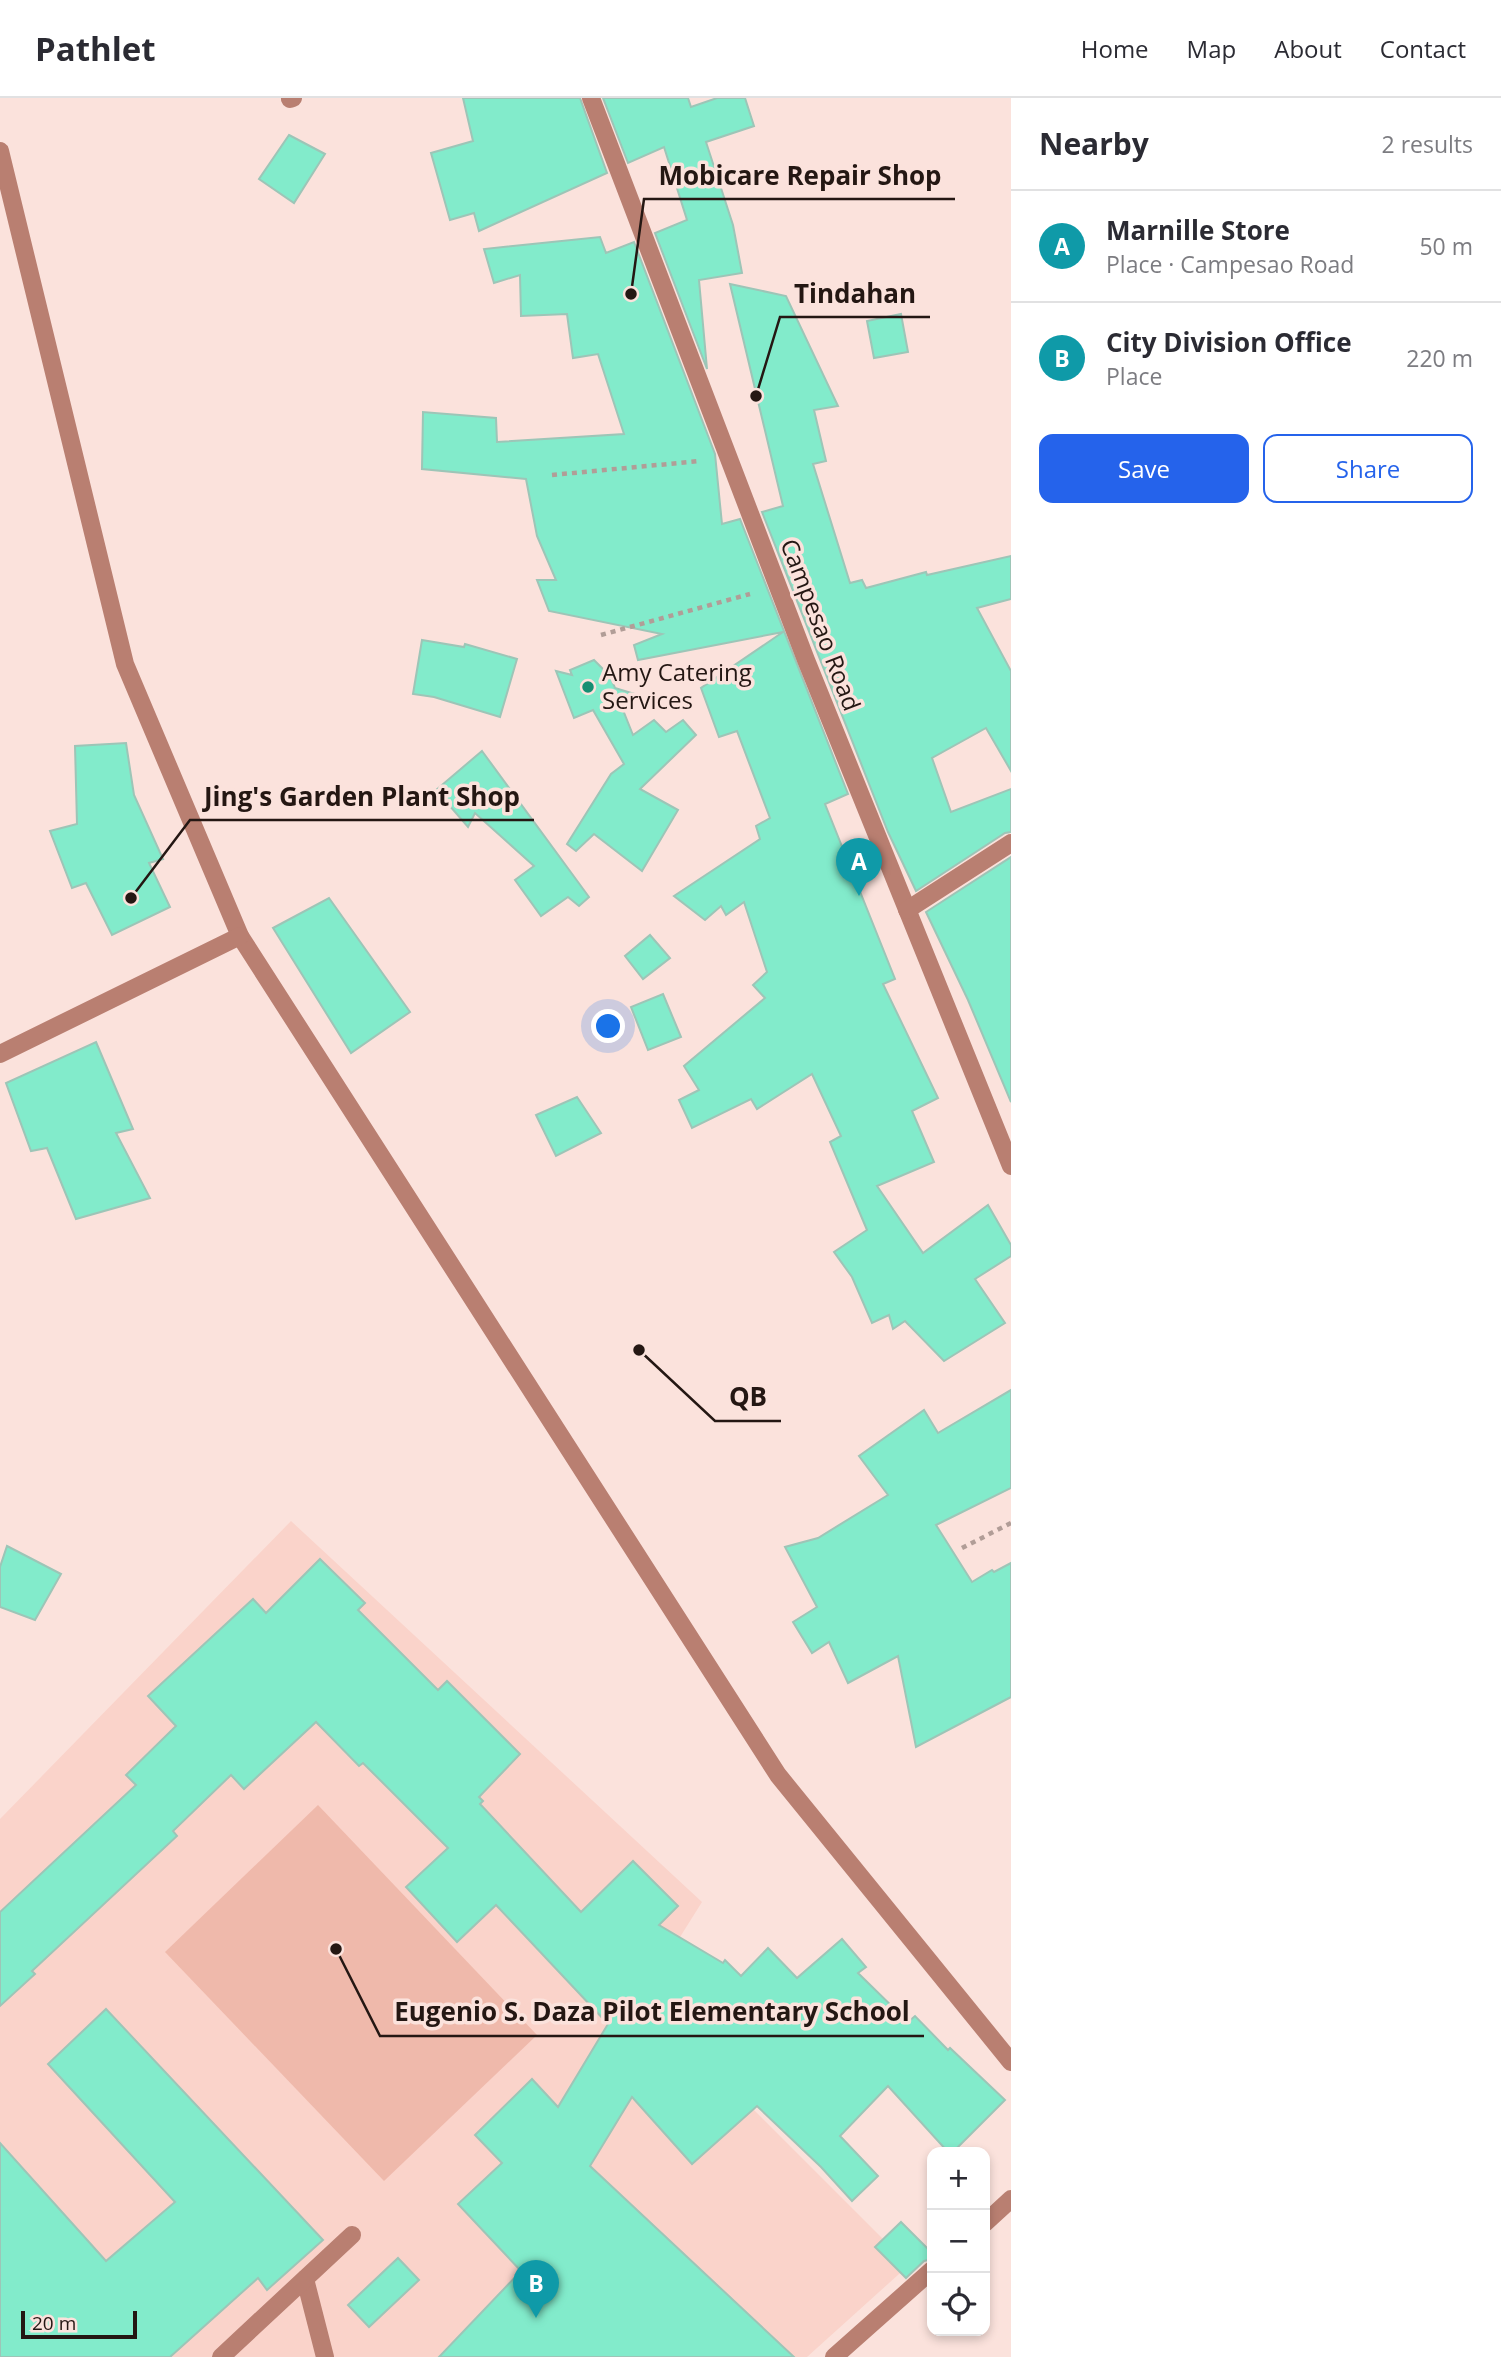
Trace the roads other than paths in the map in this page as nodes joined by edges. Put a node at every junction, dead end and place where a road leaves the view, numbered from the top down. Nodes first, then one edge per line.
1 (592, 98) edge
2 (0, 151) edge
3 (1011, 843) edge
4 (907, 910) junction
5 (240, 936) junction
6 (0, 1054) edge
7 (1011, 1166) edge
8 (1011, 2062) edge
9 (1011, 2199) edge
10 (990, 2218) edge
11 (352, 2235) dead end
12 (929, 2273) edge
13 (305, 2278) junction
14 (221, 2357) edge
15 (325, 2357) edge
16 (834, 2357) edge

1 - 4 street, Campesao Road
2 - 5 street
3 - 4 street
4 - 7 street, Campesao Road
5 - 6 street
5 - 8 street
9 - 10 street
11 - 13 street
12 - 16 street
13 - 14 street
13 - 15 street

